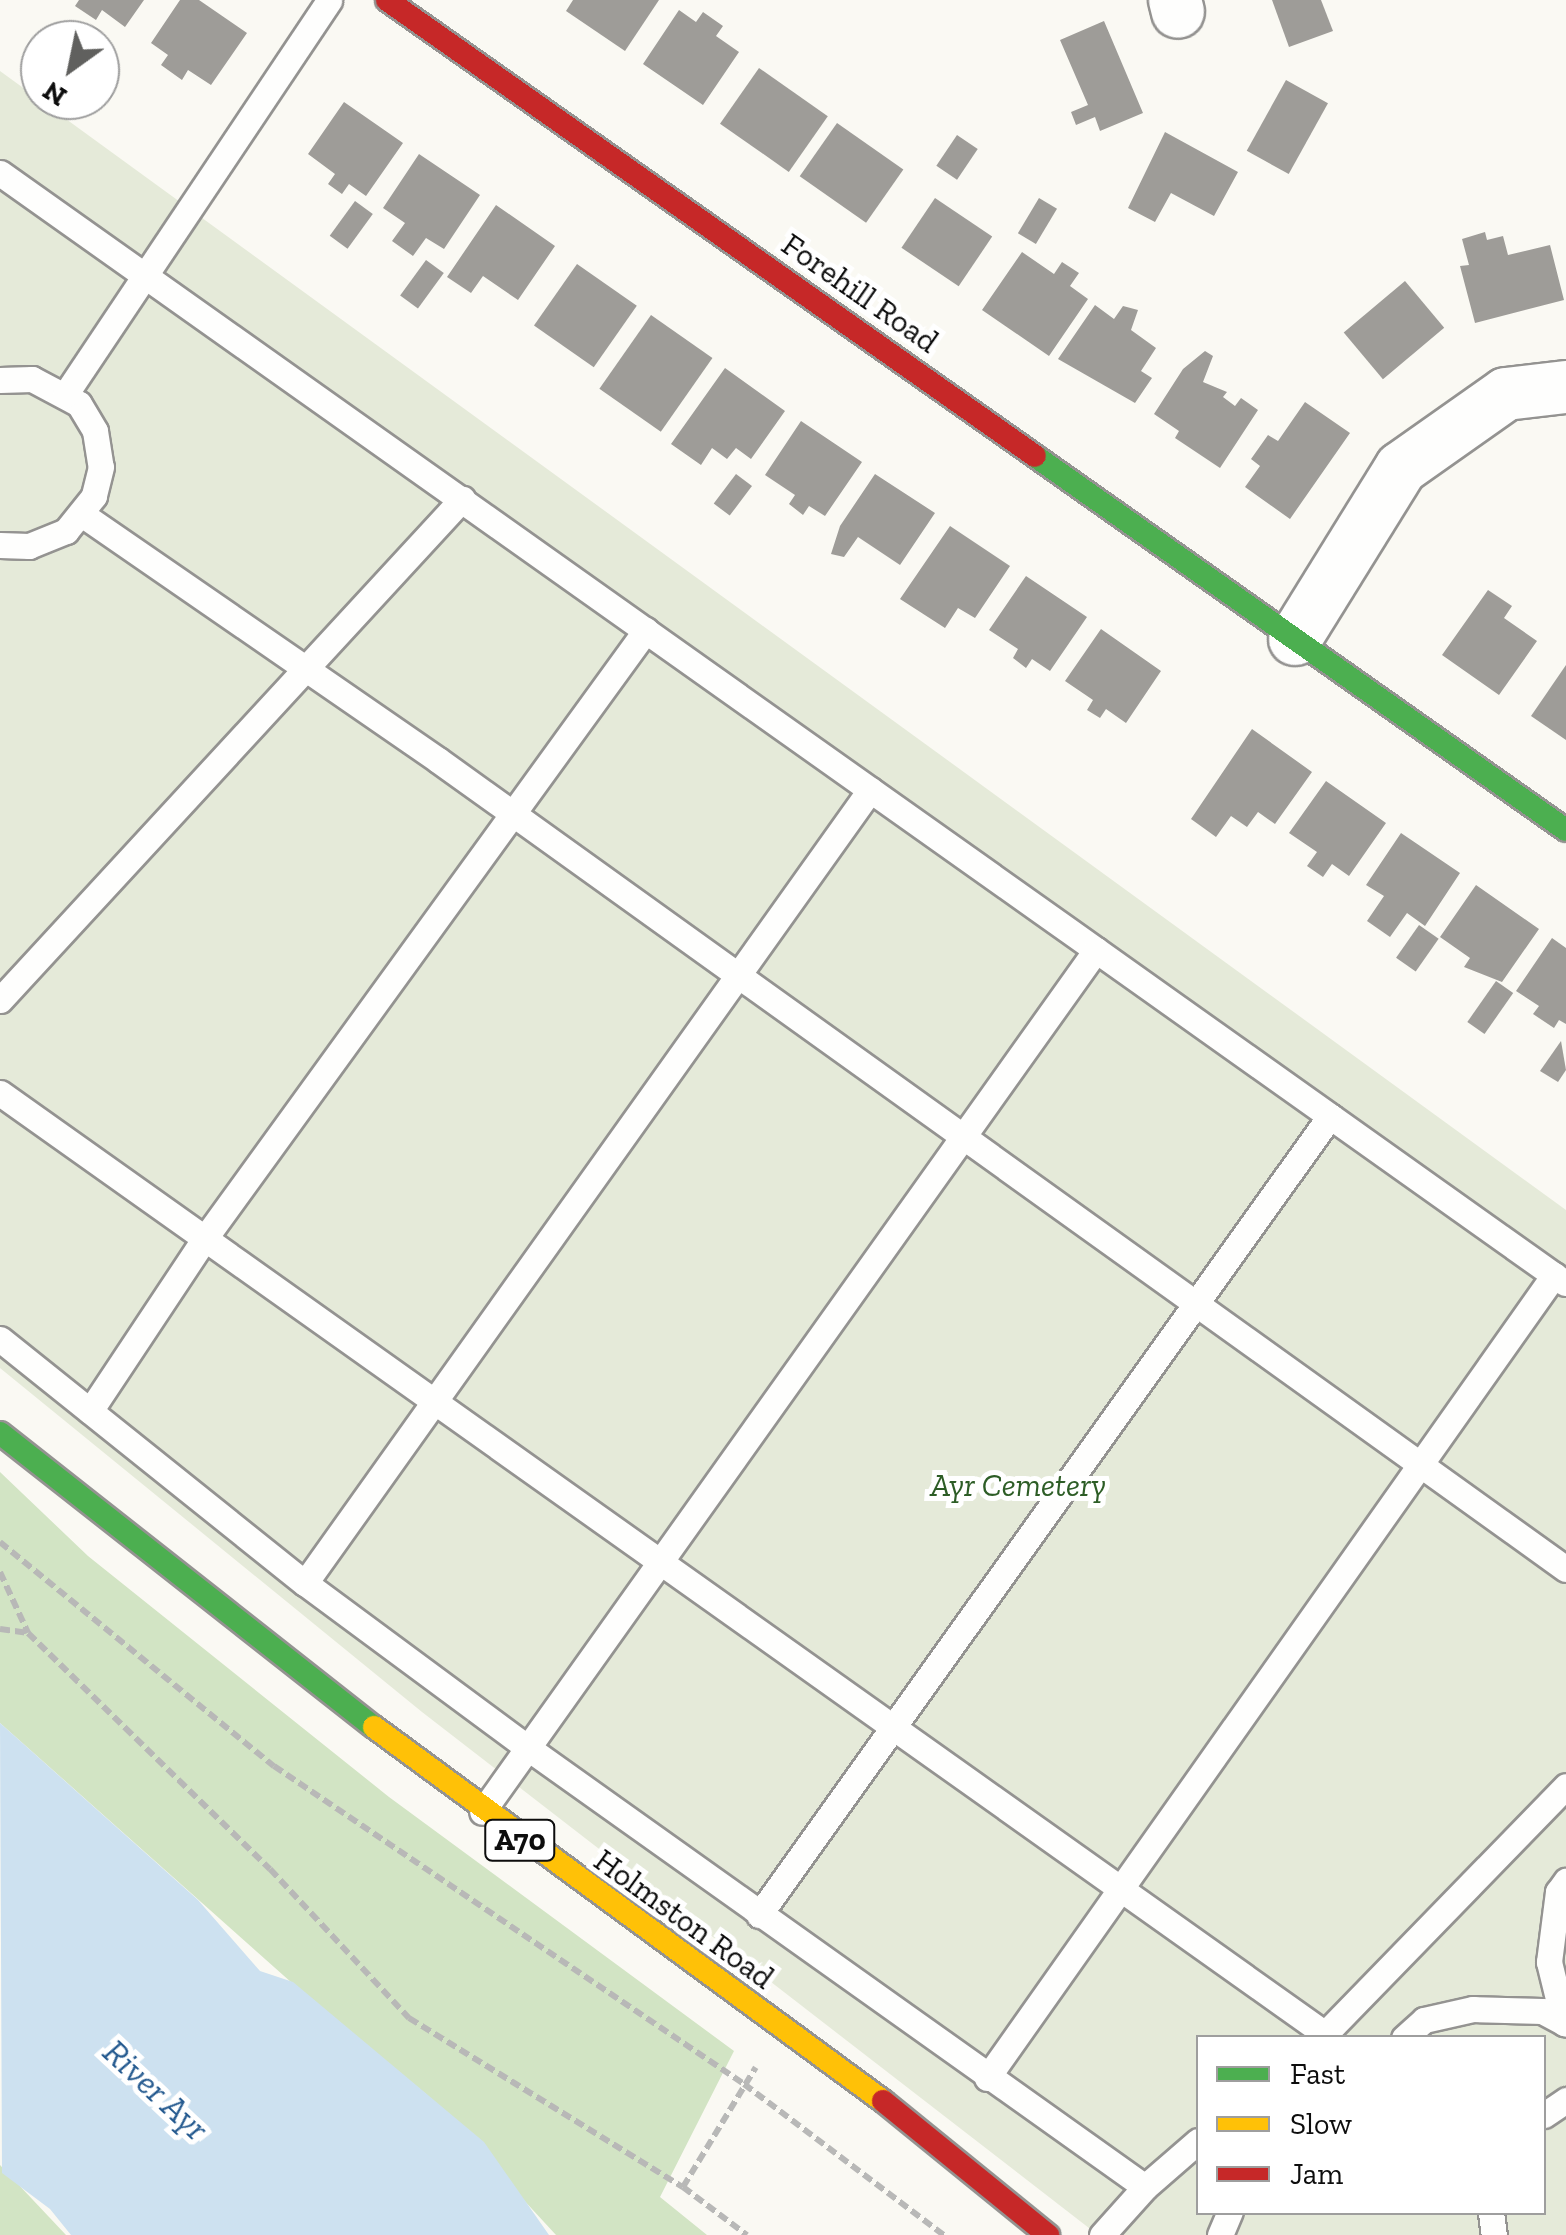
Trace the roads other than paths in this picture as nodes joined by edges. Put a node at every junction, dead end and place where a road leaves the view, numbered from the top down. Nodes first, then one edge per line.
1 (329, 0) edge
2 (387, 0) edge
3 (0, 174) edge
4 (142, 276) junction
5 (0, 380) edge
6 (1566, 387) edge
7 (65, 395) junction
8 (462, 500) junction
9 (83, 515) junction
10 (0, 544) edge
11 (646, 630) junction
12 (1295, 639) junction
13 (303, 666) junction
14 (870, 790) junction
15 (515, 816) junction
16 (1566, 830) edge
17 (1096, 950) junction
18 (742, 978) junction
19 (0, 1000) edge
20 (0, 1093) edge
21 (1330, 1116) junction
22 (963, 1138) junction
23 (205, 1238) junction
24 (1560, 1280) edge
25 (1198, 1300) junction
26 (0, 1339) edge
27 (434, 1401) junction
28 (90, 1411) junction
29 (0, 1433) edge
30 (1420, 1463) junction
31 (661, 1561) junction
32 (1566, 1569) edge
33 (305, 1583) junction
34 (892, 1726) junction
35 (528, 1748) junction
36 (1566, 1786) edge
37 (482, 1812) junction
38 (1566, 1881) edge
39 (1117, 1886) junction
40 (759, 1915) junction
41 (1565, 2024) edge
42 (1322, 2035) edge
43 (1324, 2035) edge
44 (1407, 2035) edge
45 (987, 2078) junction
46 (1196, 2143) edge
47 (1144, 2187) junction
48 (1048, 2235) edge
49 (1102, 2235) edge

1 - 4 lane
2 - 12 street, Forehill Road
3 - 4 lane
4 - 7 lane
4 - 8 lane
5 - 7 lane
6 - 12 street
7 - 9 lane
8 - 11 lane
8 - 13 lane
9 - 10 lane
9 - 13 lane
11 - 14 lane
11 - 15 lane
12 - 16 street, Forehill Road
13 - 15 lane
13 - 19 lane
14 - 17 lane
14 - 18 lane
15 - 18 lane
15 - 23 lane
17 - 21 lane
17 - 22 lane
18 - 22 lane
18 - 27 lane
20 - 23 lane
21 - 24 lane
21 - 25 lane
22 - 25 lane
22 - 31 lane
23 - 27 lane
23 - 28 lane
24 - 30 lane
25 - 30 lane
25 - 34 lane
26 - 28 lane
27 - 31 lane
27 - 33 lane
28 - 33 lane
29 - 37 street, Holmston Road / A70
30 - 32 lane
30 - 39 lane
31 - 34 lane
31 - 35 lane
33 - 35 lane
34 - 39 lane
34 - 40 lane
35 - 37 lane
35 - 40 lane
36 - 43 lane
37 - 48 street, Holmston Road / A70
38 - 41 lane
39 - 42 lane
39 - 45 lane
40 - 45 lane
41 - 44 lane
45 - 47 lane
46 - 47 lane
47 - 49 lane

